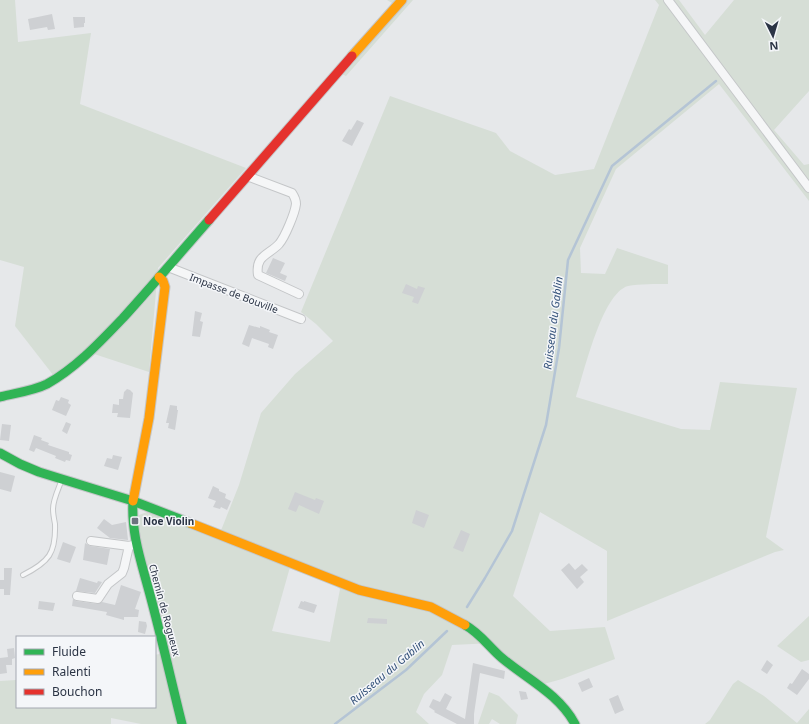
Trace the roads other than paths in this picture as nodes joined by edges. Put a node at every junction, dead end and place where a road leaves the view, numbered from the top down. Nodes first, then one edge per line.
1 (402, 0) edge
2 (668, 0) edge
3 (247, 176) junction
4 (809, 188) edge
5 (168, 267) junction
6 (160, 277) junction
7 (299, 294) dead end
8 (301, 319) dead end
9 (0, 397) edge
10 (0, 453) edge
11 (62, 478) junction
12 (133, 501) junction
13 (91, 541) dead end
14 (133, 545) junction
15 (23, 575) dead end
16 (77, 596) dead end
17 (182, 724) edge
18 (575, 724) edge

1 - 3 street
2 - 4 street
3 - 5 street
3 - 7 street
5 - 6 street
5 - 8 street, Impasse de Bouville
6 - 9 street
6 - 12 street, Chemin de Rogueux
10 - 11 street
11 - 12 street
11 - 15 lane
12 - 14 street, Chemin de Rogueux
12 - 18 street
13 - 14 street
14 - 16 street
14 - 17 street, Chemin de Rogueux

